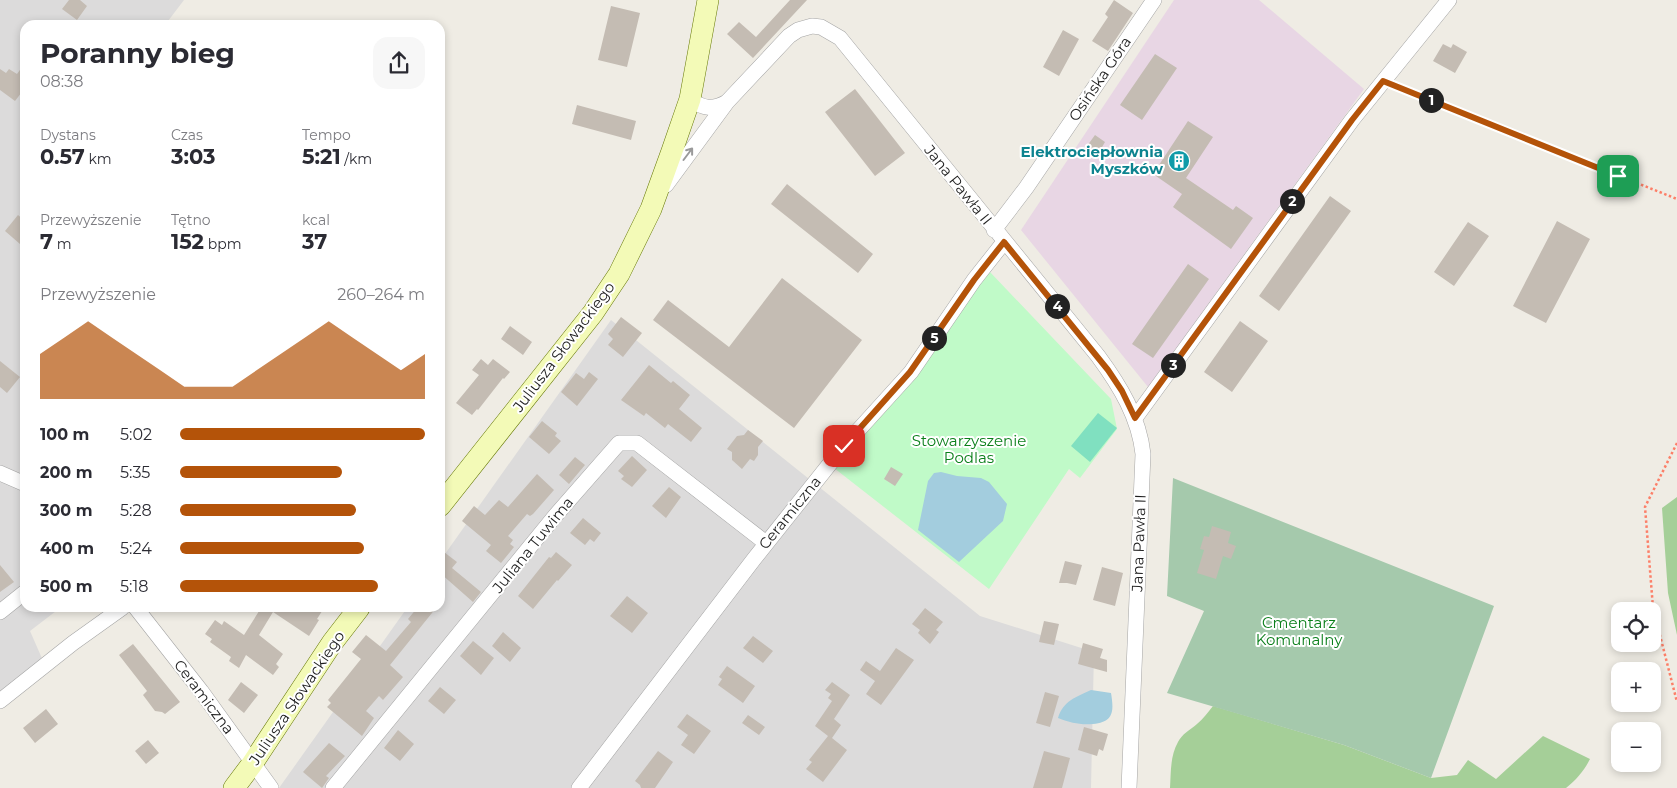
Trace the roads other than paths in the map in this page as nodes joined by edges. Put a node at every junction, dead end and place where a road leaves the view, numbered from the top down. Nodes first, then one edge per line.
1 (708, 0) edge
2 (1154, 0) edge
3 (1449, 0) edge
4 (690, 99) junction
5 (727, 102) junction
6 (651, 209) junction
7 (999, 236) junction
8 (1135, 418) junction
9 (0, 472) edge
10 (20, 482) edge
11 (445, 500) edge
12 (766, 544) junction
13 (20, 596) edge
14 (0, 612) edge
15 (117, 612) edge
16 (139, 612) edge
17 (357, 612) edge
18 (0, 701) edge
19 (252, 764) junction
20 (234, 788) edge
21 (271, 788) edge
22 (333, 788) edge
23 (579, 788) edge
24 (1129, 788) edge

1 - 4 street, Juliusza Słowackiego
2 - 7 street, Osińska Góra
3 - 8 street
4 - 5 street
4 - 6 street, Juliusza Słowackiego
6 -> 5 street, Jana Pawła II
5 - 7 street, Jana Pawła II
6 - 11 street, Juliusza Słowackiego
7 - 8 street, Jana Pawła II
7 - 12 street, Ceramiczna
8 - 24 street, Jana Pawła II
9 - 10 street
12 - 22 street, Juliana Tuwima
12 - 23 street, Ceramiczna
13 - 14 street
15 - 18 street
16 - 19 street, Ceramiczna
17 - 19 street, Juliusza Słowackiego
19 - 20 street, Juliusza Słowackiego
19 - 21 street, Ceramiczna

